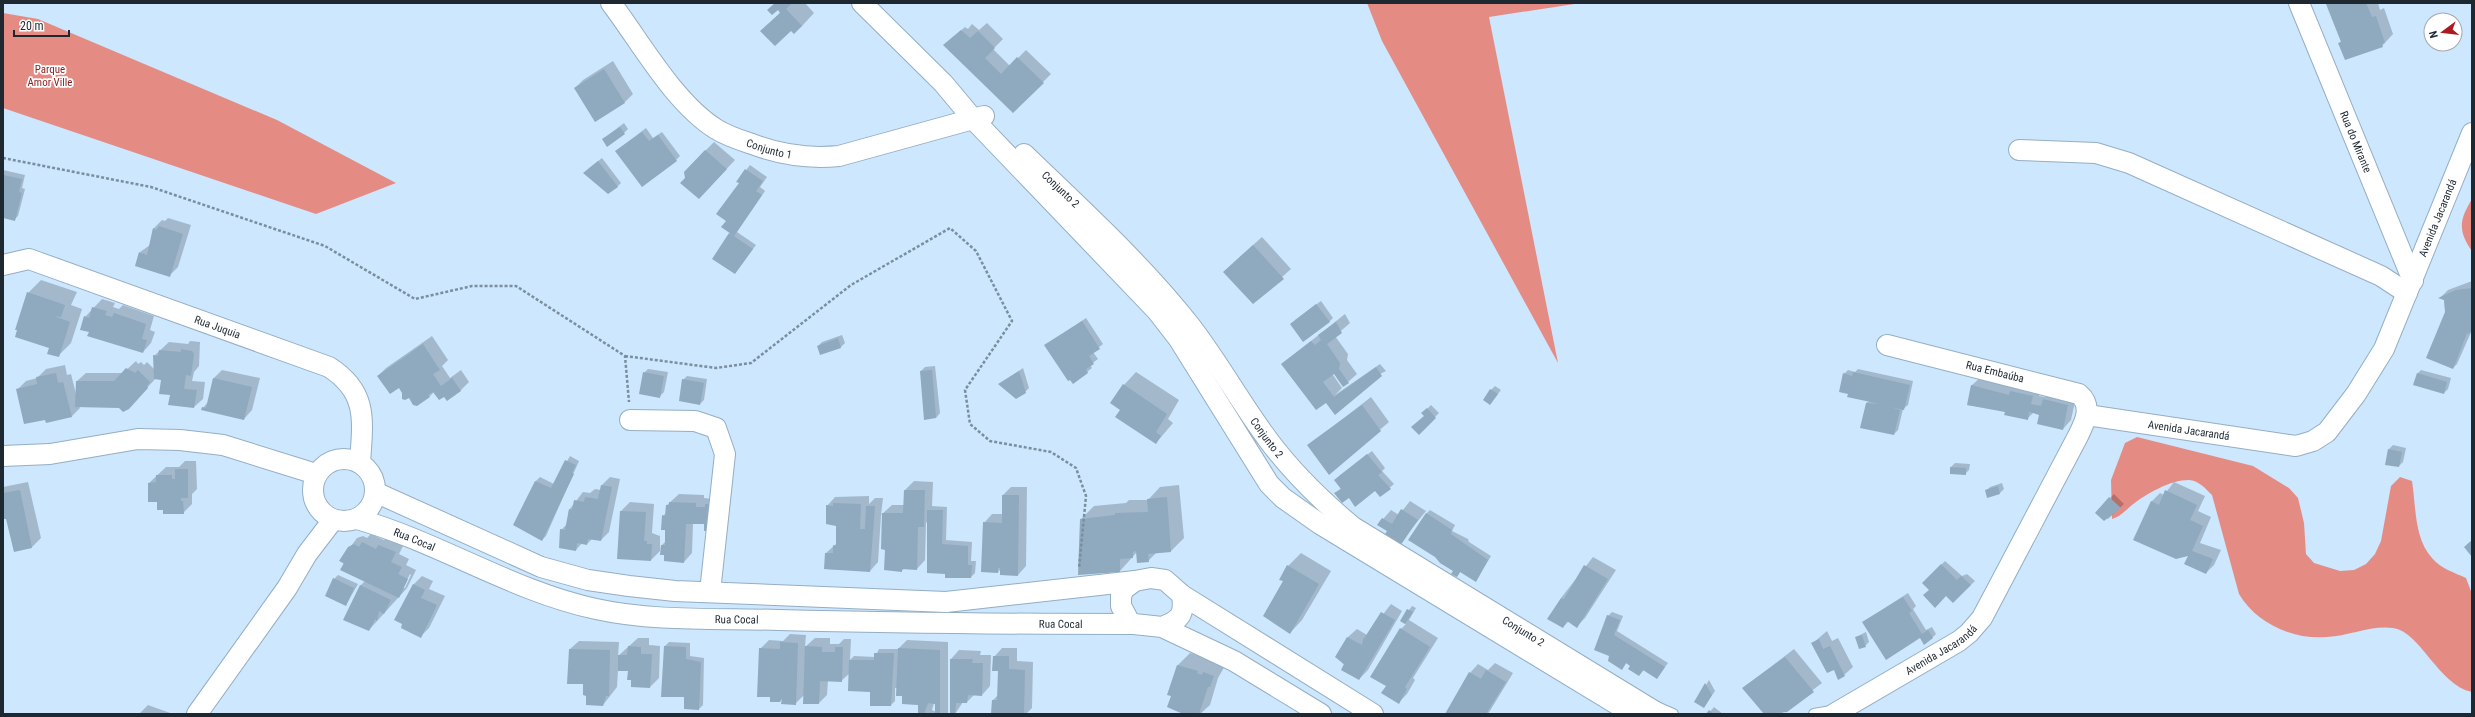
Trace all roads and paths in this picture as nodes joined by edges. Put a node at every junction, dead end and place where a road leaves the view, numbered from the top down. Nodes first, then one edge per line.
1 (611, 3) edge
2 (862, 3) edge
3 (2299, 3) edge
4 (979, 118) junction
5 (2472, 133) edge
6 (2019, 150) dead end
7 (3, 158) edge
8 (3, 265) edge
9 (2410, 287) junction
10 (1163, 306) junction
11 (1887, 345) dead end
12 (625, 356) junction
13 (2087, 415) junction
14 (630, 420) joint
15 (3, 456) edge
16 (360, 462) junction
17 (316, 474) junction
18 (375, 492) junction
19 (357, 519) junction
20 (333, 520) junction
21 (1350, 534) junction
22 (1135, 580) junction
23 (1077, 587) junction
24 (710, 592) junction
25 (1182, 595) junction
26 (1134, 624) junction
27 (1162, 627) junction
28 (1848, 710) edge
29 (1646, 712) edge
30 (197, 714) edge
31 (1321, 714) edge
32 (1373, 714) edge
33 (1673, 714) edge
34 (1814, 714) edge

1 - 4 street, Conjunto 1
2 - 4 street, Conjunto 2
3 - 9 street, Rua do Mirante
4 - 10 street, Conjunto 2
5 - 9 street, Avenida Jacarandá
6 - 9 street
7 - 12 path
8 - 16 street, Rua Juquia
9 - 13 street, Avenida Jacarandá
10 - 21 street, Conjunto 2
10 - 21 street, Conjunto 2
11 - 13 street, Rua Embaúba
12 - 14 path
12 - 23 path
13 - 28 street, Avenida Jacarandá
14 - 24 street
15 - 17 street
16 - 17 street
16 - 18 street
17 - 20 street
18 - 19 street
18 - 24 street
19 - 20 street
19 - 26 street, Rua Cocal
20 - 30 street
21 - 29 street, Conjunto 2
22 - 23 street
22 - 25 street
22 - 26 street
23 - 24 street
25 - 27 street
25 - 32 street
26 - 27 street
27 - 31 street
28 - 34 lane
29 - 33 lane

